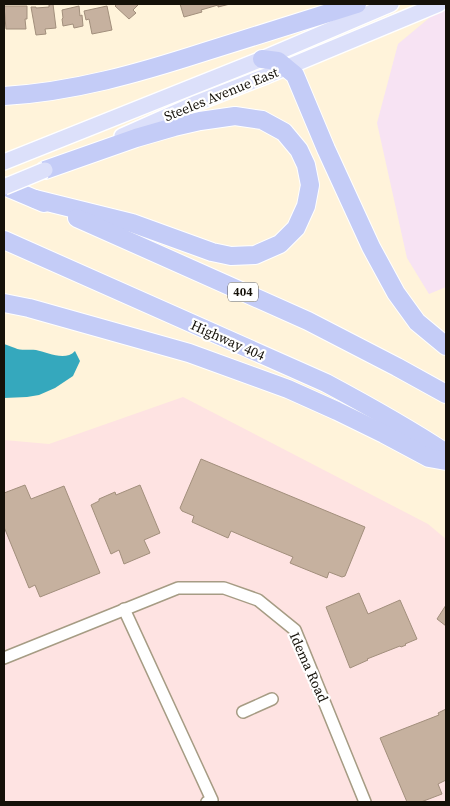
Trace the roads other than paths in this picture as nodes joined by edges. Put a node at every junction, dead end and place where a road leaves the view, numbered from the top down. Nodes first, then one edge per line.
1 (357, 4) edge
2 (390, 4) edge
3 (439, 4) edge
4 (262, 59) junction
5 (287, 67) junction
6 (4, 96) edge
7 (4, 162) edge
8 (45, 170) junction
9 (4, 186) edge
10 (35, 199) junction
11 (4, 240) edge
12 (4, 303) edge
13 (446, 346) edge
14 (446, 394) edge
15 (446, 453) edge
16 (446, 461) edge
17 (124, 610) junction
18 (4, 658) edge
19 (272, 699) dead end
20 (243, 712) dead end
21 (207, 802) edge
22 (365, 802) edge

1 - 6 highway
2 - 4 main road, Steeles Avenue East
3 - 5 main road, Steeles Avenue East
4 - 5 highway
4 - 7 main road, Steeles Avenue East
5 - 8 main road, Steeles Avenue East
5 - 13 highway
8 - 9 main road, Steeles Avenue East, bridge
8 - 10 highway
9 - 10 highway, 404
10 - 14 highway, 404
11 - 15 highway, Highway 404
12 - 16 highway
17 - 18 street, Idema Road
17 - 21 street
17 - 22 street, Idema Road
19 - 20 street

